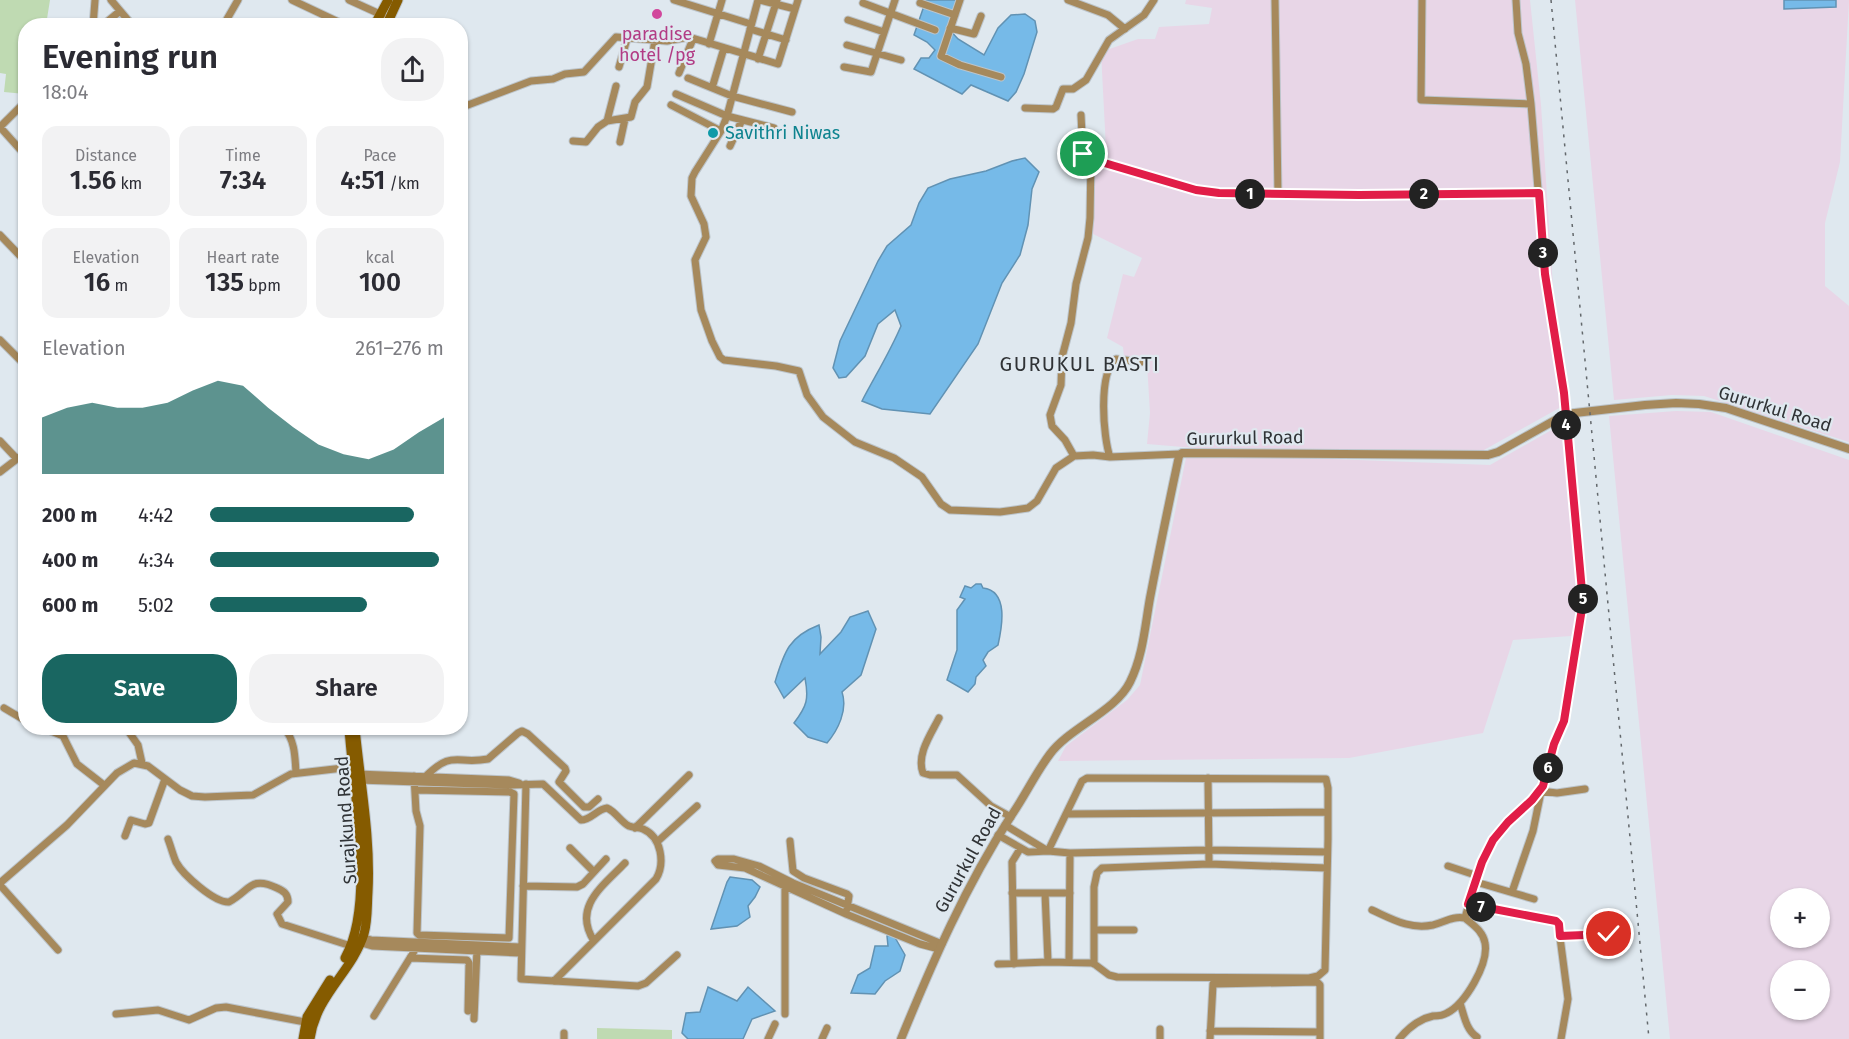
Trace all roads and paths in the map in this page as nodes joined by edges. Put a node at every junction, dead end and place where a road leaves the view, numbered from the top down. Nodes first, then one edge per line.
1 (95, 0) edge
2 (111, 0) edge
3 (238, 0) edge
4 (292, 0) edge
5 (349, 0) edge
6 (388, 0) edge
7 (398, 0) edge
8 (674, 0) edge
9 (723, 0) edge
10 (759, 0) edge
11 (798, 0) edge
12 (895, 0) edge
13 (960, 0) edge
14 (1068, 0) edge
15 (1154, 0) edge
16 (1275, 0) edge
17 (1422, 0) edge
18 (1516, 0) edge
19 (776, 2) edge
20 (863, 3) dead end
21 (920, 3) dead end
22 (874, 4) edge
23 (795, 9) junction
24 (120, 11) junction
25 (718, 14) junction
26 (891, 14) junction
27 (955, 15) junction
28 (981, 16) dead end
29 (94, 18) edge
30 (112, 18) edge
31 (126, 18) edge
32 (228, 18) edge
33 (330, 18) edge
34 (383, 18) edge
35 (385, 18) edge
36 (386, 18) edge
37 (848, 20) dead end
38 (751, 27) junction
39 (950, 28) junction
40 (1125, 29) junction
41 (935, 30) dead end
42 (884, 32) junction
43 (765, 34) junction
44 (627, 39) junction
45 (655, 39) junction
46 (693, 39) junction
47 (786, 40) junction
48 (709, 44) junction
49 (847, 45) dead end
50 (724, 48) junction
51 (877, 52) junction
52 (743, 54) junction
53 (758, 59) junction
54 (901, 60) dead end
55 (619, 67) dead end
56 (843, 67) dead end
57 (679, 73) dead end
58 (1001, 77) dead end
59 (688, 78) dead end
60 (615, 86) dead end
61 (712, 88) junction
62 (676, 94) dead end
63 (732, 96) junction
64 (1531, 104) junction
65 (468, 105) edge
66 (671, 105) dead end
67 (1025, 108) dead end
68 (18, 109) edge
69 (792, 112) dead end
70 (728, 116) junction
71 (1081, 116) dead end
72 (625, 119) junction
73 (742, 120) junction
74 (607, 121) junction
75 (0, 127) edge
76 (774, 128) dead end
77 (722, 131) junction
78 (573, 141) dead end
79 (620, 142) dead end
80 (730, 146) dead end
81 (18, 147) edge
82 (1091, 159) junction
83 (1539, 193) junction
84 (1278, 194) junction
85 (0, 235) edge
86 (18, 254) edge
87 (0, 340) edge
88 (18, 358) edge
89 (1141, 362) dead end
90 (1566, 414) junction
91 (0, 441) edge
92 (1849, 449) edge
93 (1180, 454) junction
94 (1074, 456) junction
95 (1110, 457) junction
96 (17, 459) joint
97 (0, 472) edge
98 (4, 708) dead end
99 (18, 716) edge
100 (939, 718) dead end
101 (61, 735) edge
102 (131, 735) edge
103 (290, 735) edge
104 (350, 735) edge
105 (355, 735) edge
106 (142, 763) junction
107 (296, 773) junction
108 (356, 775) junction
109 (689, 775) dead end
110 (425, 777) junction
111 (1208, 778) junction
112 (165, 779) junction
113 (414, 783) junction
114 (524, 784) junction
115 (104, 785) junction
116 (1585, 789) dead end
117 (1540, 792) junction
118 (598, 799) dead end
119 (697, 806) dead end
120 (1328, 812) junction
121 (1066, 814) junction
122 (1208, 814) junction
123 (1011, 817) junction
124 (1005, 825) junction
125 (635, 828) junction
126 (998, 835) junction
127 (125, 836) dead end
128 (168, 839) dead end
129 (657, 842) junction
130 (790, 842) dead end
131 (570, 848) dead end
132 (1020, 849) junction
133 (1208, 850) junction
134 (1048, 851) junction
135 (1327, 852) junction
136 (1070, 853) junction
137 (606, 859) dead end
138 (625, 863) dead end
139 (1209, 864) junction
140 (1448, 866) dead end
141 (1327, 867) junction
142 (594, 872) junction
143 (1477, 879) junction
144 (0, 884) edge
145 (523, 886) junction
146 (785, 886) junction
147 (1512, 892) junction
148 (1012, 893) junction
149 (1046, 893) junction
150 (1070, 893) junction
151 (1534, 899) dead end
152 (1468, 904) junction
153 (848, 905) junction
154 (1372, 910) dead end
155 (846, 914) junction
156 (1465, 918) junction
157 (1094, 930) junction
158 (1134, 930) dead end
159 (1609, 934) dead end
160 (1560, 936) junction
161 (357, 941) junction
162 (455, 941) junction
163 (594, 941) junction
164 (418, 945) junction
165 (940, 947) junction
166 (477, 949) junction
167 (58, 950) dead end
168 (520, 950) junction
169 (463, 951) junction
170 (677, 955) dead end
171 (410, 958) junction
172 (462, 960) junction
173 (1048, 962) junction
174 (1069, 962) junction
175 (998, 964) dead end
176 (1014, 964) junction
177 (1094, 964) junction
178 (554, 981) junction
179 (1460, 1003) junction
180 (468, 1011) dead end
181 (116, 1014) dead end
182 (785, 1014) dead end
183 (374, 1016) dead end
184 (474, 1019) dead end
185 (305, 1022) junction
186 (775, 1024) dead end
187 (827, 1028) dead end
188 (1160, 1029) dead end
189 (1210, 1035) edge
190 (1266, 1035) edge
191 (1320, 1036) edge
192 (1477, 1037) dead end
193 (303, 1039) edge
194 (310, 1039) edge
195 (768, 1039) edge
196 (822, 1039) edge
197 (901, 1039) edge
198 (1160, 1039) edge
199 (1399, 1039) edge
200 (1561, 1039) edge

1 - 29 street
2 - 24 street
3 - 32 street
4 - 33 street
5 - 34 street
6 - 35 main road
7 - 36 main road
8 - 25 street
9 - 25 street
10 - 19 street
10 - 38 street
11 - 23 street
12 - 26 street
13 - 27 street
14 - 40 street
15 - 40 street
16 - 84 street
17 - 64 street
18 - 64 street
19 - 23 street
19 - 43 street
20 - 22 street
21 - 27 street
22 - 26 street
23 - 47 street
24 - 30 street
24 - 31 street
25 - 38 street
25 - 48 street
26 - 41 street
26 - 42 street
27 - 39 street
28 - 39 street
37 - 42 street
38 - 43 street
38 - 52 street
39 - 58 street
40 - 67 street
42 - 51 street
43 - 47 street
43 - 53 street
44 - 45 street
44 - 55 street
44 - 65 street
45 - 46 street
45 - 72 street
46 - 48 street
46 - 57 street
47 - 53 street
48 - 50 street
49 - 51 street
50 - 52 street
50 - 61 street
51 - 54 street
51 - 56 street
52 - 53 street
52 - 63 street
59 - 61 street
60 - 74 street
61 - 63 street
62 - 70 street
63 - 69 street
63 - 70 street
64 - 83 street
66 - 77 street
68 - 75 street
70 - 73 street
70 - 77 street
71 - 82 street
72 - 74 street
72 - 79 street
73 - 76 street
73 - 80 street
74 - 78 street
75 - 81 street
77 - 94 street
82 - 84 street
82 - 94 street
83 - 84 street
83 - 90 street
85 - 86 street
87 - 88 street
89 - 95 street
90 - 92 street, Gururkul Road
90 - 93 street, Gururkul Road
90 - 117 street
91 - 96 street
93 - 95 street
93 - 123 street, Gururkul Road
94 - 95 street
96 - 97 street
98 - 99 street
100 - 123 street
101 - 115 street
102 - 106 street
103 - 107 street
104 - 108 main road, Surajkund Road
105 - 108 main road, Surajkund Road
106 - 112 street
106 - 115 street
107 - 108 street
107 - 112 street
108 - 113 street
108 - 161 main road, Surajkund Road
109 - 125 street
110 - 113 street
110 - 114 street
110 - 118 street
111 - 120 street
111 - 121 street
111 - 122 street
112 - 127 street
113 - 114 street
113 - 162 street
113 - 162 street
114 - 125 street
114 - 145 street
115 - 144 street
116 - 117 street
117 - 143 street
117 - 147 street
119 - 129 street
120 - 122 street
120 - 135 street
121 - 122 street
121 - 134 street
122 - 133 street
123 - 124 street, Gururkul Road
124 - 126 street, Gururkul Road
124 - 134 street
125 - 129 street
126 - 132 street
126 - 165 street, Gururkul Road
128 - 161 street
129 - 163 street
130 - 153 street
131 - 142 street
132 - 134 street
132 - 148 street
133 - 135 street
133 - 136 street
133 - 139 street
134 - 136 street
135 - 141 street
136 - 150 street
137 - 142 street
138 - 163 street
139 - 141 street
139 - 157 street
140 - 143 street
141 - 177 street
142 - 145 street
143 - 147 street
143 - 152 street
144 - 167 street
145 - 168 street
146 - 153 street
146 - 155 street
146 - 182 street
147 - 151 street
148 - 149 street
148 - 176 street
149 - 150 street
149 - 173 street
150 - 174 street
152 - 156 street
152 - 160 street
153 - 155 street
153 - 165 street
154 - 156 street
155 - 165 street
156 - 179 street
157 - 158 street
157 - 177 street
159 - 160 street
160 - 200 street
161 - 164 street
161 - 185 main road, Surajkund Road
161 - 194 main road, Surajkund Road
162 - 164 street
162 - 166 street
163 - 178 street
164 - 169 street
164 - 171 street
165 - 197 street, Gururkul Road
166 - 168 street
166 - 169 street
166 - 184 street
168 - 178 street
169 - 172 street
170 - 178 street
171 - 172 street
171 - 183 street
172 - 180 street
173 - 174 street
173 - 176 street
174 - 177 street
175 - 176 street
179 - 192 street
179 - 199 street
181 - 185 street
185 - 193 main road, Surajkund Road
186 - 195 street
187 - 196 street
188 - 198 street
189 - 190 street
189 - 191 street
190 - 191 street

